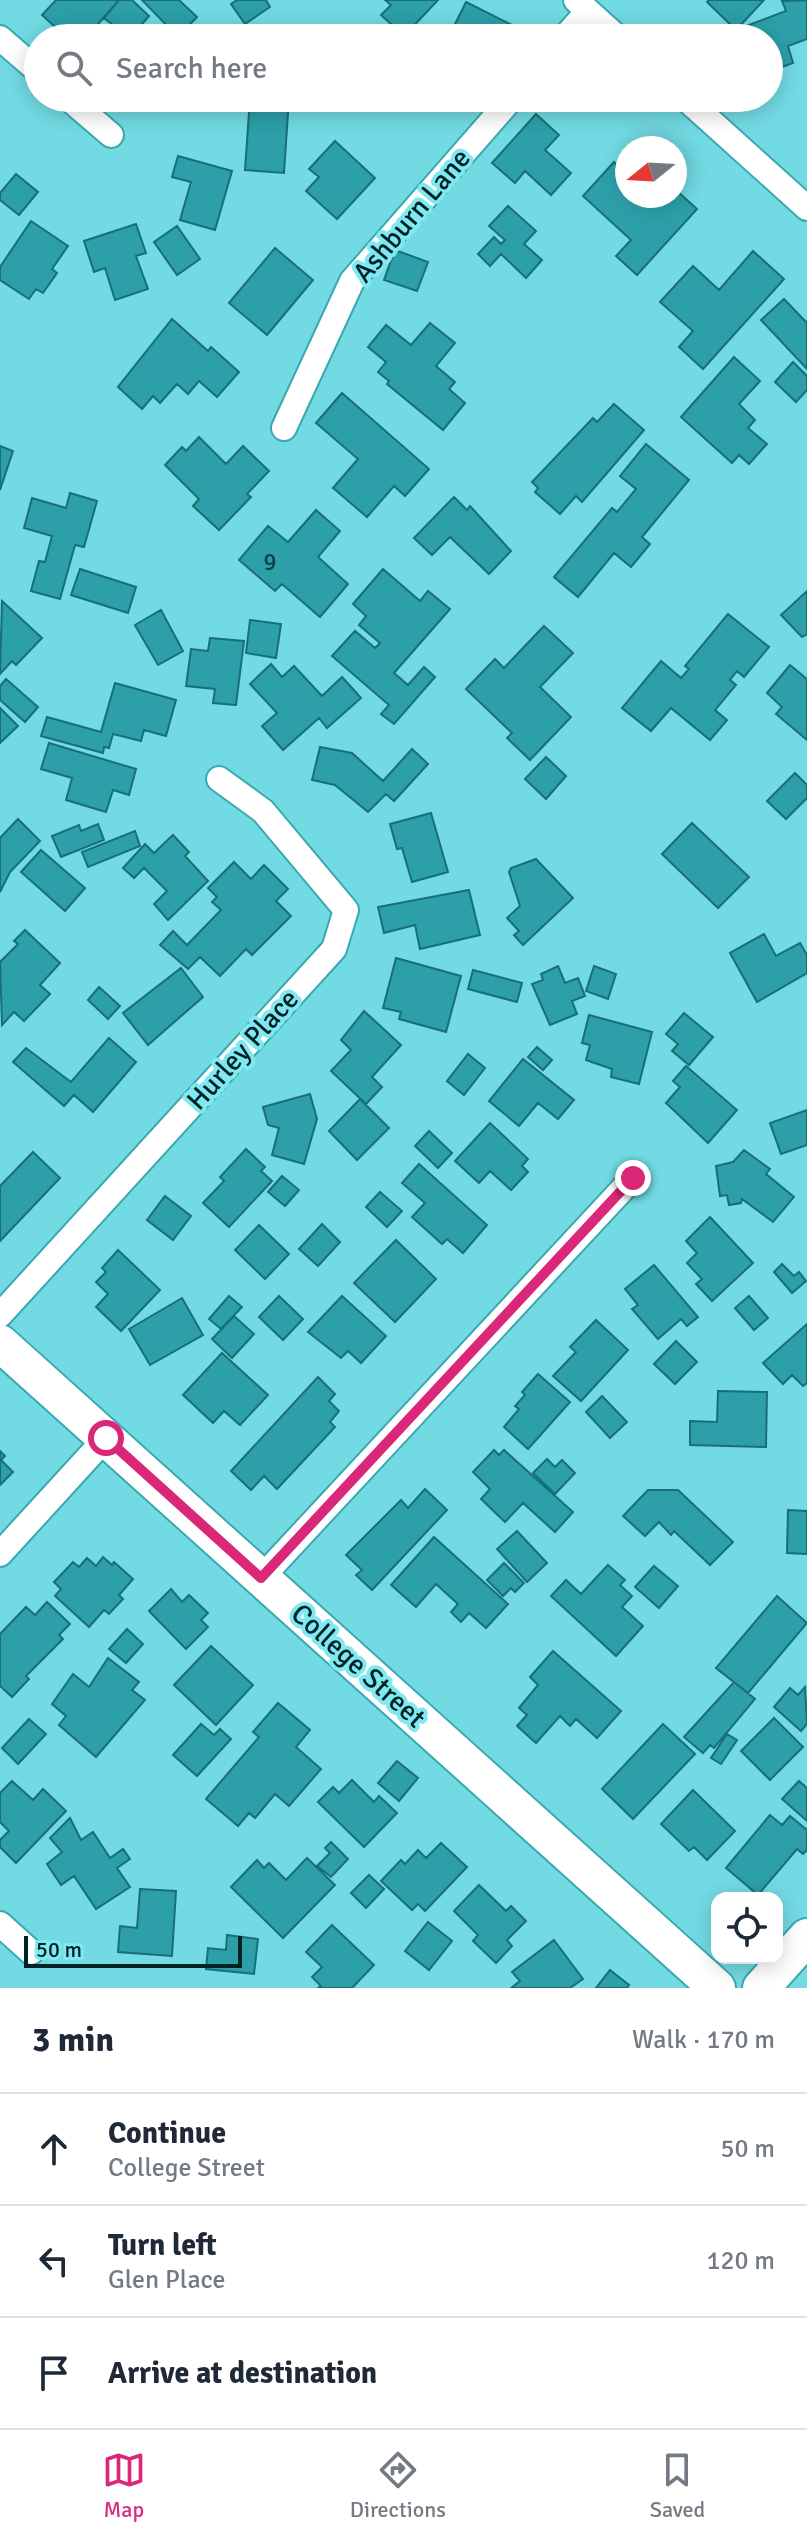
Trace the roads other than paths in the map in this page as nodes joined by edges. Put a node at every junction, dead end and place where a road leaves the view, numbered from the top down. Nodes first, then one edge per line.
1 (582, 5) edge
2 (572, 24) edge
3 (603, 24) edge
4 (0, 38) edge
5 (24, 59) edge
6 (84, 112) edge
7 (500, 112) edge
8 (701, 112) edge
9 (111, 135) dead end
10 (807, 208) edge
11 (284, 428) dead end
12 (219, 779) dead end
13 (633, 1178) dead end
14 (0, 1315) edge
15 (0, 1343) edge
16 (106, 1438) junction
17 (0, 1554) edge
18 (261, 1578) junction
19 (0, 1924) edge
20 (807, 1937) edge
21 (31, 1952) dead end
22 (717, 1988) edge
23 (761, 1988) edge

1 - 2 street
1 - 3 street
4 - 5 street
6 - 9 street
7 - 11 street, Ashburn Lane
8 - 10 street
12 - 14 street, Hurley Place
13 - 18 street
15 - 16 main road, College Street
16 - 17 street
16 - 18 main road, College Street
18 - 22 main road, College Street
19 - 21 street
20 - 23 main road

